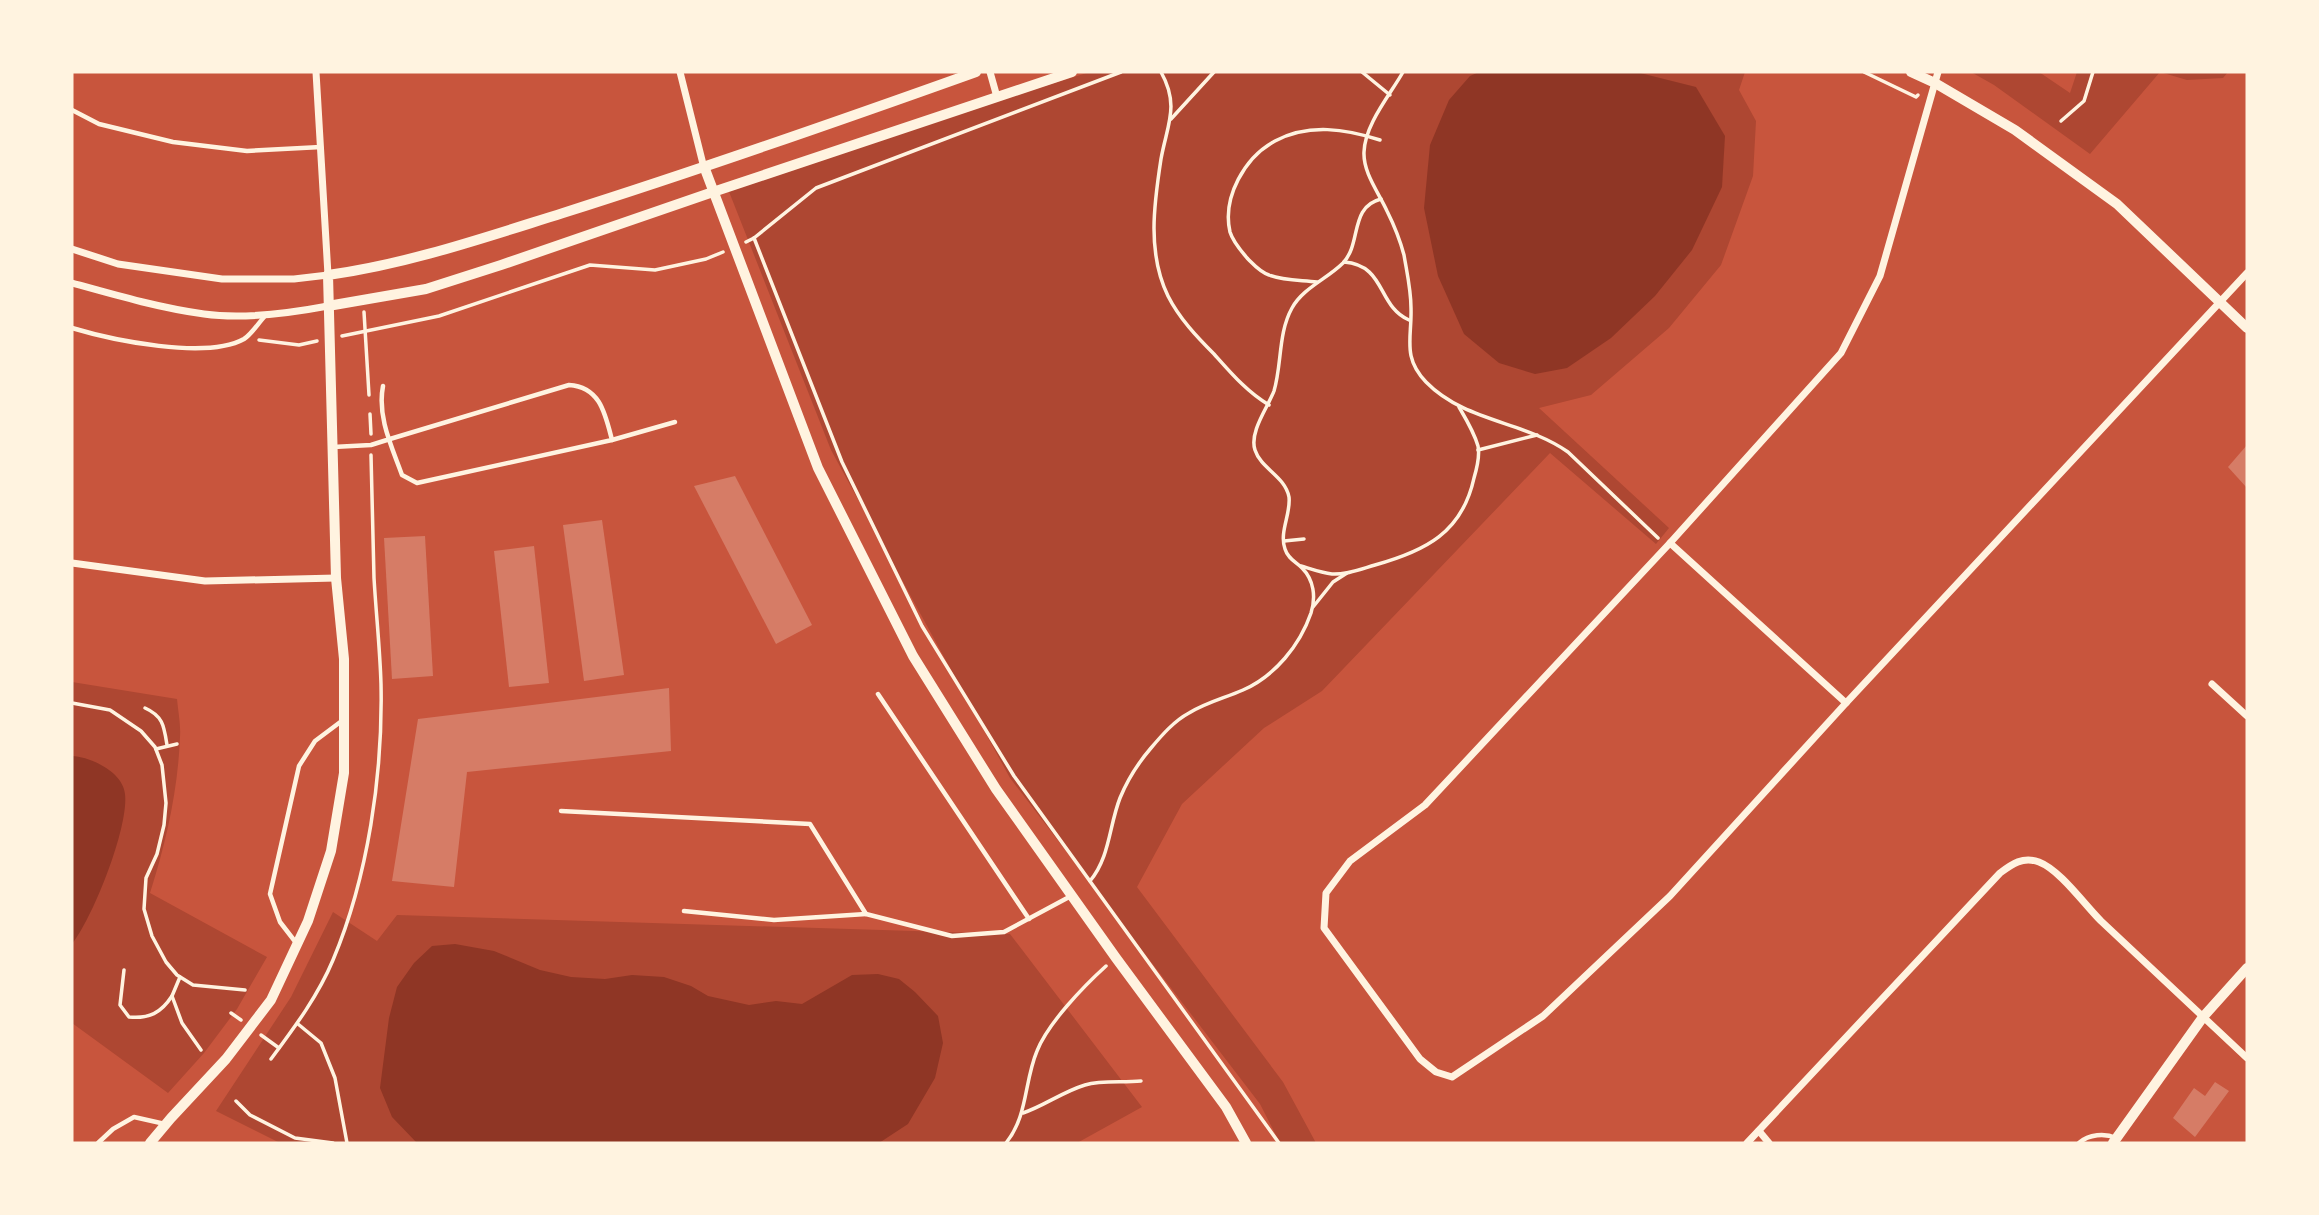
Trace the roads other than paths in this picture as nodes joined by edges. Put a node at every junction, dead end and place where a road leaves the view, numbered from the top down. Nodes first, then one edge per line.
1 (316, 72) edge
2 (680, 72) edge
3 (976, 72) edge
4 (990, 72) edge
5 (1072, 72) edge
6 (1911, 72) edge
7 (1937, 77) edge
8 (997, 97) junction
9 (72, 110) edge
10 (321, 147) junction
11 (705, 169) junction
12 (713, 192) junction
13 (72, 249) edge
14 (2247, 273) edge
15 (328, 275) junction
16 (72, 283) edge
17 (2221, 302) junction
18 (328, 306) junction
19 (266, 314) junction
20 (72, 328) edge
21 (2247, 328) edge
22 (383, 386) dead end
23 (675, 422) dead end
24 (390, 439) junction
25 (612, 440) junction
26 (332, 447) junction
27 (1668, 545) junction
28 (72, 563) edge
29 (336, 578) junction
30 (2211, 684) dead end
31 (878, 694) dead end
32 (1846, 703) junction
33 (2247, 716) edge
34 (344, 719) junction
35 (561, 811) dead end
36 (1072, 896) junction
37 (684, 911) dead end
38 (866, 914) junction
39 (1029, 919) junction
40 (297, 945) junction
41 (2247, 968) edge
42 (2203, 1017) junction
43 (2247, 1058) edge
44 (166, 1124) junction
45 (1759, 1131) junction
46 (2115, 1141) edge
47 (98, 1143) edge
48 (150, 1143) edge
49 (1246, 1143) edge
50 (1747, 1143) edge
51 (1769, 1143) edge
52 (2079, 1143) edge

1 - 10 street
2 - 11 street
3 - 11 street
4 - 8 street
5 - 8 street
6 - 7 street
7 - 17 street
7 - 27 street
8 - 12 street
9 - 10 lane
10 - 15 street
11 - 12 street
11 - 15 street
12 - 18 street
12 - 36 street
13 - 15 street
14 - 17 street
15 - 18 street
16 - 19 street
17 - 21 street
17 - 32 street
18 - 19 street
18 - 26 street
19 - 20 lane
22 - 24 lane
23 - 25 lane
24 - 25 lane
24 - 25 lane
24 - 26 lane
26 - 29 street
27 - 32 street
27 - 32 street
28 - 29 street
29 - 34 street
30 - 33 street
31 - 39 lane
34 - 40 street
34 - 40 lane
35 - 38 lane
36 - 39 lane
36 - 49 street
37 - 38 lane
38 - 39 lane
40 - 44 street
41 - 42 street
42 - 43 street
42 - 45 street
42 - 46 street
44 - 47 lane
44 - 48 street
45 - 50 street
45 - 51 street
46 - 52 lane

